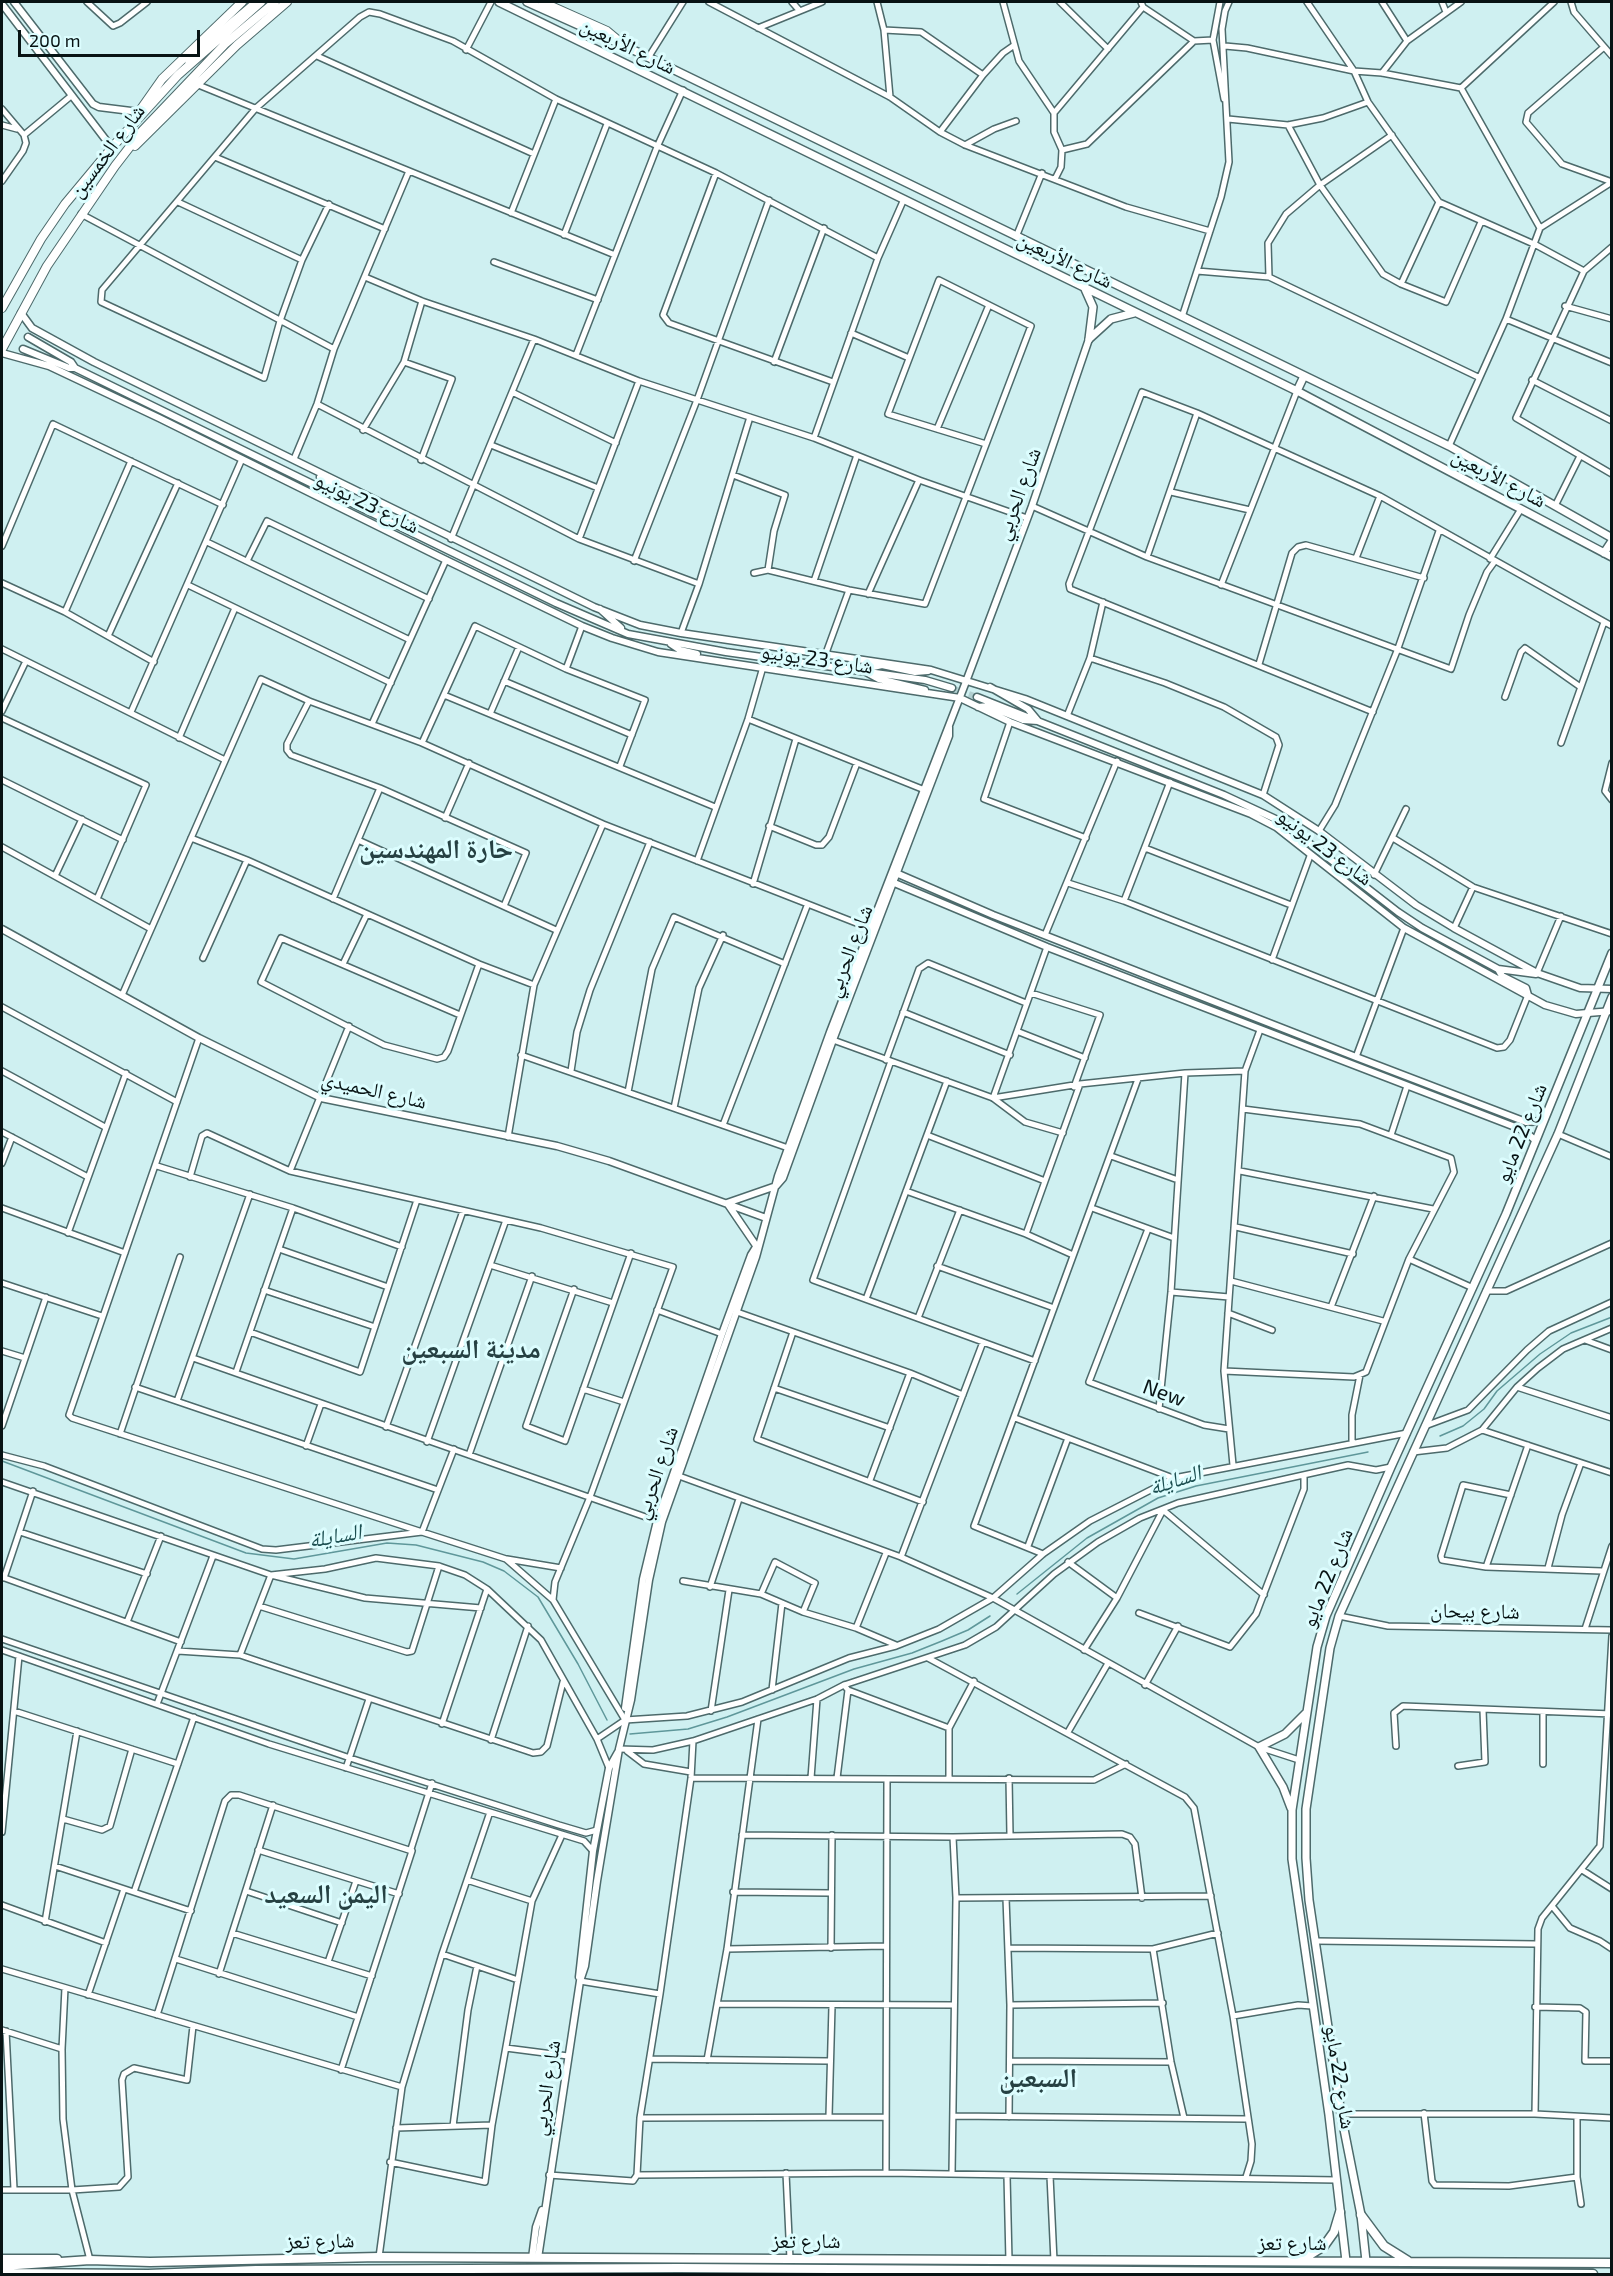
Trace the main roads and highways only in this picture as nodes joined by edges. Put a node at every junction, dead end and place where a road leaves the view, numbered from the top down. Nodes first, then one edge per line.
1 (242, 2) edge
2 (256, 2) edge
3 (261, 2) edge
4 (275, 2) edge
5 (288, 2) edge
6 (499, 2) edge
7 (527, 2) edge
8 (542, 2) edge
9 (625, 46) junction
10 (178, 75) junction
11 (114, 146) junction
12 (115, 165) junction
13 (1085, 289) junction
14 (2, 308) edge
15 (1134, 313) junction
16 (2, 351) edge
17 (1304, 376) junction
18 (1297, 391) junction
19 (1611, 540) edge
20 (1608, 555) edge
21 (1611, 953) edge
22 (1611, 997) edge
23 (1609, 1011) edge
24 (1425, 1426) junction
25 (1407, 1433) junction
26 (1413, 1452) junction
27 (1390, 1467) junction
28 (1306, 1713) junction
29 (1299, 1760) junction
30 (1312, 1762) junction
31 (1292, 1810) junction
32 (1325, 2004) junction
33 (1312, 2006) junction
34 (1341, 2114) junction
35 (1329, 2115) junction
36 (1340, 2212) junction
37 (1360, 2215) junction
38 (2, 2259) edge
39 (1302, 2260) junction
40 (69, 2261) junction
41 (1346, 2261) junction
42 (1366, 2261) junction
43 (1559, 2262) junction
44 (1611, 2263) edge
45 (1414, 2264) junction
46 (256, 2265) junction
47 (2, 2266) edge
48 (326, 2272) edge
49 (626, 2272) edge
50 (928, 2272) edge
51 (968, 2272) edge
52 (1191, 2272) edge
53 (2, 2273) edge
54 (1341, 2273) edge
55 (64, 2274) edge
56 (148, 2274) edge
57 (1544, 2274) edge
58 (1559, 2274) edge
59 (1593, 2274) edge

1 - 11 main road, شارع الخمسين
2 - 10 main road
3 - 10 main road, شارع الخمسين
4 - 12 main road, شارع الخمسين
5 - 12 main road
6 - 13 main road, شارع الأربعين
7 - 9 main road, شارع الأربعين
8 - 9 main road
9 - 17 main road, شارع الأربعين
10 - 11 main road, شارع الخمسين
11 - 14 main road, شارع الخمسين
12 - 16 main road, شارع الخمسين
13 - 15 main road, شارع الأربعين
13 - 15 main road
15 - 18 main road, شارع الأربعين
17 - 18 main road
17 - 19 main road, شارع الأربعين
18 - 20 main road, شارع الأربعين
19 - 20 main road
21 - 25 main road, شارع 22 مايو
22 - 23 main road, شارع 22 مايو
23 - 24 main road, شارع 22 مايو
24 - 25 main road
24 - 26 main road, شارع 22 مايو
25 - 27 main road, شارع 22 مايو
26 - 27 main road
26 - 30 main road, شارع 22 مايو
27 - 28 main road, شارع 22 مايو
28 - 29 main road, شارع 22 مايو
28 - 31 main road
29 - 30 main road
29 - 31 main road, شارع 22 مايو
30 - 32 main road, شارع 22 مايو
31 - 33 main road, شارع 22 مايو
32 - 33 main road
32 - 34 main road, شارع 22 مايو
33 - 35 main road, شارع 22 مايو
34 - 35 main road
34 - 37 main road, شارع 22 مايو
35 - 36 main road, شارع 22 مايو
36 - 39 highway
36 - 41 main road, شارع 22 مايو
37 - 42 main road, شارع 22 مايو
37 - 45 highway
38 - 40 highway
39 - 41 highway, شارع تعز
39 - 46 highway, شارع تعز
40 - 46 highway, شارع تعز
40 - 47 highway, شارع تعز
41 - 42 highway, شارع تعز
42 - 45 highway, شارع تعز
43 - 44 highway, شارع تعز
43 - 45 highway, شارع تعز
43 - 58 highway
46 - 48 highway, شارع تعز
46 - 56 highway, شارع تعز
48 - 49 highway, شارع تعز
49 - 50 highway, شارع تعز
50 - 51 highway, شارع تعز
51 - 52 highway, شارع تعز
52 - 54 highway, شارع تعز
53 - 55 highway, شارع تعز
54 - 57 highway, شارع تعز
55 - 56 highway, شارع تعز
57 - 58 highway, شارع تعز
58 - 59 highway, شارع تعز

